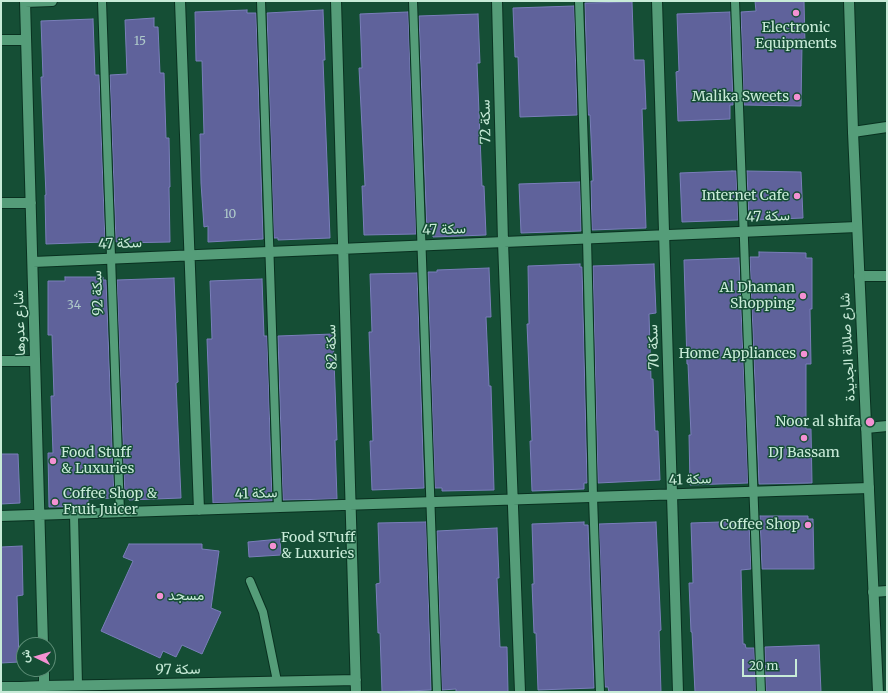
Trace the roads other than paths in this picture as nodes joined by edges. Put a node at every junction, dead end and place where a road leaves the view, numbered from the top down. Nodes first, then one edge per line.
1 (25, 1) edge
2 (52, 1) edge
3 (102, 1) edge
4 (180, 1) edge
5 (261, 1) edge
6 (336, 1) edge
7 (413, 1) edge
8 (497, 1) edge
9 (579, 1) edge
10 (657, 1) edge
11 (735, 1) edge
12 (849, 1) edge
13 (1, 40) edge
14 (26, 40) junction
15 (887, 127) edge
16 (853, 132) junction
17 (1, 203) edge
18 (31, 203) junction
19 (857, 227) junction
20 (743, 232) junction
21 (665, 235) junction
22 (587, 238) junction
23 (503, 242) junction
24 (422, 246) junction
25 (343, 249) junction
26 (269, 252) junction
27 (189, 255) junction
28 (111, 259) junction
29 (32, 262) junction
30 (859, 276) junction
31 (887, 276) edge
32 (35, 360) junction
33 (1, 361) edge
34 (887, 426) edge
35 (866, 428) junction
36 (869, 488) junction
37 (753, 491) junction
38 (672, 494) junction
39 (593, 497) junction
40 (513, 500) junction
41 (430, 502) junction
42 (351, 505) junction
43 (278, 508) junction
44 (199, 510) junction
45 (120, 513) junction
46 (74, 514) junction
47 (39, 515) junction
48 (1, 516) edge
49 (250, 581) dead end
50 (887, 591) edge
51 (873, 592) junction
52 (43, 637) edge
53 (44, 677) edge
54 (356, 680) junction
55 (277, 682) junction
56 (78, 685) junction
57 (1, 687) edge
58 (44, 689) edge
59 (356, 692) edge
60 (437, 692) edge
61 (520, 692) edge
62 (600, 692) edge
63 (678, 692) edge
64 (760, 692) edge
65 (878, 692) edge

1 - 2 street
1 - 14 street, شارع عدوها
3 - 28 lane, سكة 92
4 - 27 street
5 - 26 lane
6 - 25 street, سكة 82
7 - 24 lane
8 - 23 street, سكة 72
9 - 22 lane
10 - 21 street, سكة 70
11 - 20 lane
12 - 16 street, شارع صلالة الجديدة
13 - 14 street
14 - 18 street, شارع عدوها
15 - 16 street
16 - 19 street, شارع صلالة الجديدة
17 - 18 street
18 - 29 street, شارع عدوها
19 - 20 street, سكة 47
19 - 30 street, شارع صلالة الجديدة
20 - 21 street, سكة 47
20 - 37 lane
21 - 22 street, سكة 47
21 - 38 street, سكة 70
22 - 23 street, سكة 47
22 - 39 lane
23 - 24 street, سكة 47
23 - 40 street
24 - 25 street, سكة 47
24 - 41 lane
25 - 26 street, سكة 47
25 - 42 street, سكة 82
26 - 27 street, سكة 47
26 - 43 lane
27 - 28 street, سكة 47
27 - 44 street
28 - 29 street, سكة 47
28 - 45 lane, سكة 92
29 - 32 street, شارع عدوها
30 - 31 street
30 - 35 street, شارع صلالة الجديدة
32 - 33 street
32 - 47 street, شارع عدوها
34 - 35 street
35 - 36 street, شارع صلالة الجديدة
36 - 37 street, سكة 41
36 - 51 street, شارع صلالة الجديدة
37 - 38 street, سكة 41
37 - 64 lane
38 - 39 street, سكة 41
38 - 63 street, سكة 70
39 - 40 street, سكة 41
39 - 62 lane
40 - 41 street, سكة 41
40 - 61 street
41 - 42 street, سكة 41
41 - 60 lane
42 - 43 street, سكة 41
42 - 54 street, سكة 82
43 - 44 street, سكة 41
44 - 45 street, سكة 41
45 - 46 street, سكة 41
46 - 47 street, سكة 41
46 - 56 lane
47 - 48 street, سكة 41
47 - 52 street, شارع عدوها
49 - 55 lane
50 - 51 street
51 - 65 street, شارع صلالة الجديدة
53 - 58 street
54 - 55 street, سكة 97
54 - 59 street, سكة 82
55 - 56 street, سكة 97
56 - 58 street, سكة 97
57 - 58 street, سكة 97

